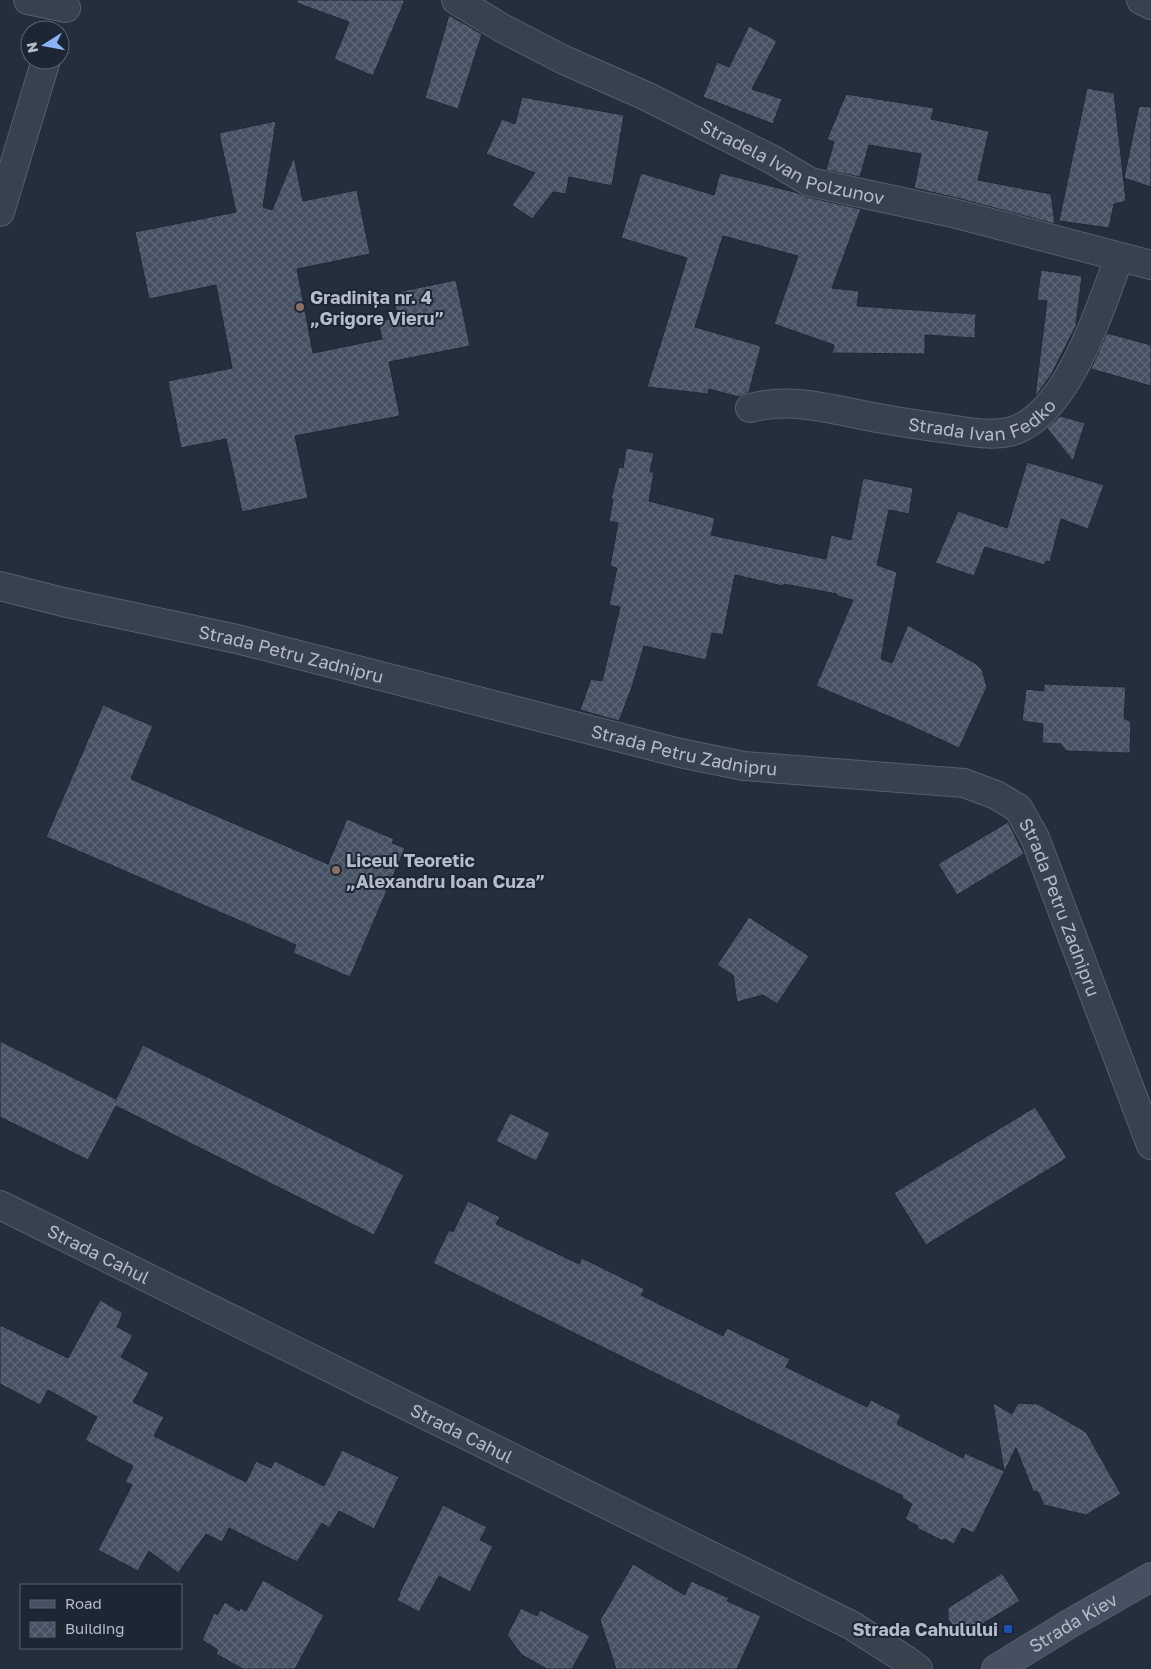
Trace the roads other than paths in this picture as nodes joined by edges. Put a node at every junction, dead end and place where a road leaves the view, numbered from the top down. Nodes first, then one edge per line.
1 (28, 0) edge
2 (456, 0) edge
3 (1141, 0) edge
4 (1151, 4) edge
5 (65, 13) edge
6 (43, 70) edge
7 (0, 212) edge
8 (1119, 258) junction
9 (1151, 265) edge
10 (750, 408) dead end
11 (0, 586) edge
12 (1151, 1145) edge
13 (0, 1205) edge
14 (1151, 1578) edge
15 (918, 1669) edge
16 (996, 1669) edge

1 - 5 street
2 - 8 street, Stradela Ivan Polzunov
3 - 4 street
6 - 7 street
8 - 9 street, Stradela Ivan Polzunov
8 - 10 street, Strada Ivan Fedko
11 - 12 street, Strada Petru Zadnipru
13 - 15 street, Strada Cahul
14 - 16 main road, Strada Kiev

